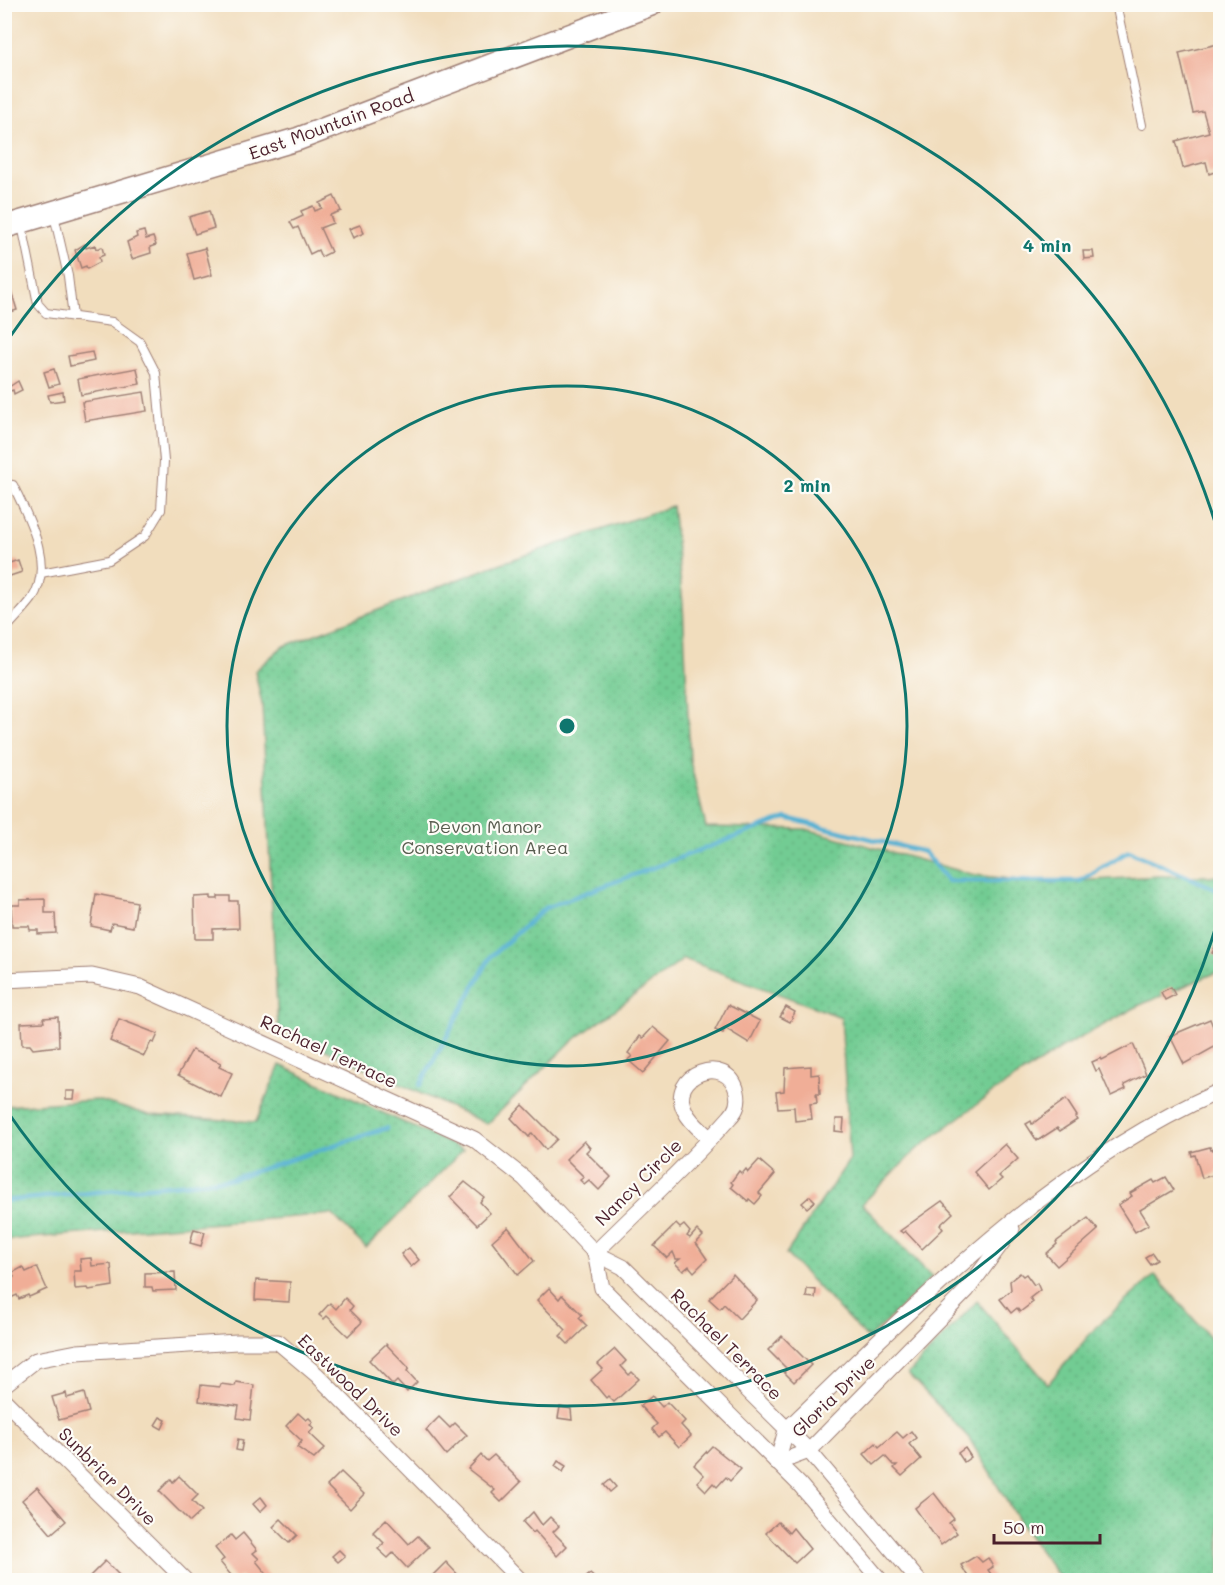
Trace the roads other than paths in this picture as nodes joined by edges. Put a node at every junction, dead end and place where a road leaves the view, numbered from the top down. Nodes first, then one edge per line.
1 (651, 4) edge
2 (1116, 4) edge
3 (1142, 125) dead end
4 (53, 213) junction
5 (13, 225) edge
6 (74, 317) junction
7 (4, 484) edge
8 (41, 573) junction
9 (4, 631) edge
10 (4, 980) edge
11 (1221, 1091) edge
12 (710, 1138) junction
13 (1024, 1212) junction
14 (595, 1253) junction
15 (4, 1386) edge
16 (4, 1400) edge
17 (786, 1430) junction
18 (809, 1451) junction
19 (777, 1463) junction
20 (185, 1581) edge
21 (520, 1581) edge
22 (880, 1581) edge
23 (918, 1581) edge

1 - 4 main road, East Mountain Road
2 - 3 lane
4 - 5 main road, East Mountain Road
4 - 6 lane
5 - 6 lane
6 - 8 lane
7 - 8 lane
8 - 9 lane
10 - 14 street, Rachael Terrace
11 - 13 street, Gloria Drive
12 - 12 street, Nancy Circle
12 - 14 street, Nancy Circle
13 - 17 street, Gloria Drive
13 - 18 street, Gloria Drive
14 - 17 street, Rachael Terrace
14 - 19 street
15 - 21 street, Eastwood Drive
16 - 20 street, Sunbriar Drive
17 - 18 street, Rachael Terrace
17 - 19 street, Gloria Drive
18 - 19 street, Gloria Drive
18 - 23 street, Rachael Terrace
19 - 22 street

